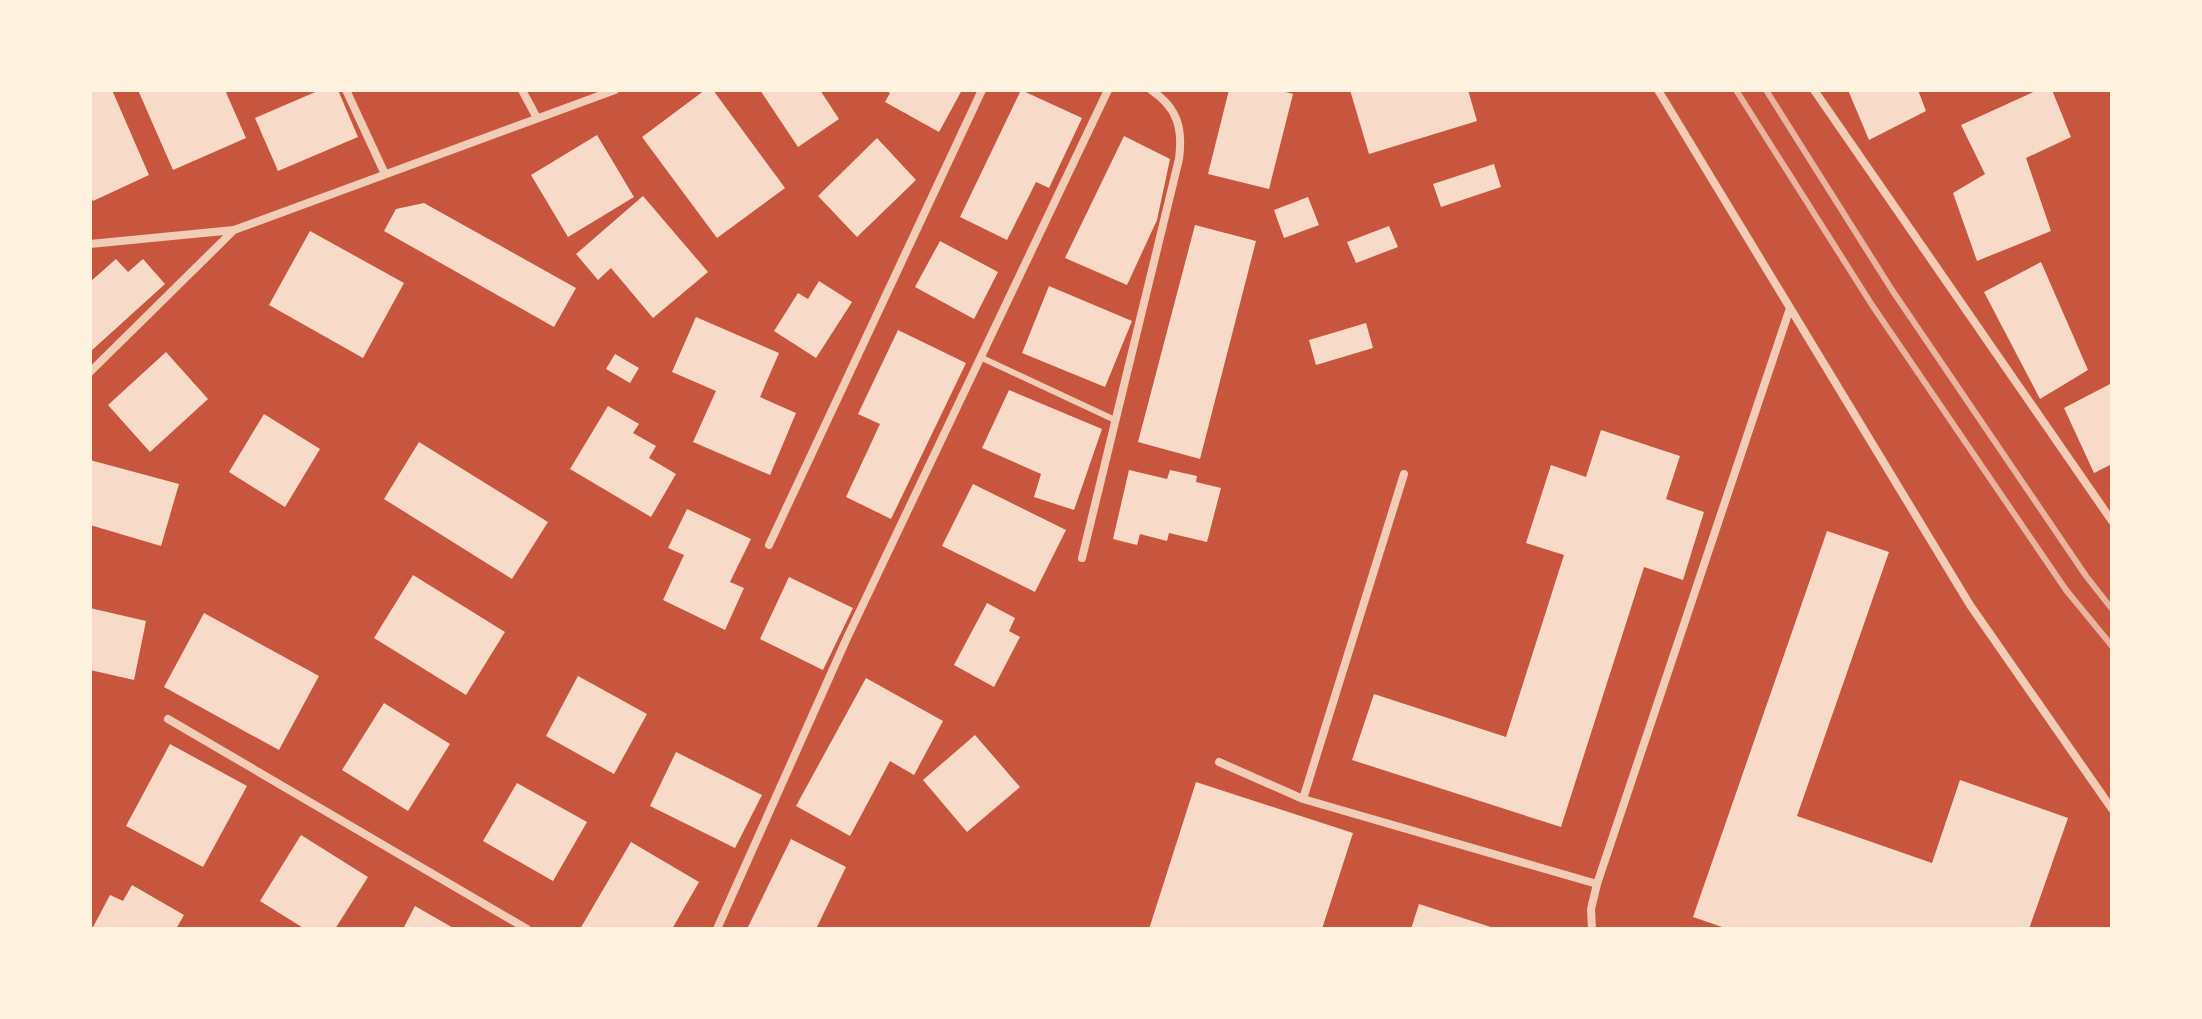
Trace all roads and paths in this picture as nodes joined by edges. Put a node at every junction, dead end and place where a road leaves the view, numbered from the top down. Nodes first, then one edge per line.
1 (346, 90) edge
2 (522, 90) edge
3 (615, 90) edge
4 (982, 90) edge
5 (1108, 90) edge
6 (1151, 90) edge
7 (1658, 90) edge
8 (1814, 90) edge
9 (537, 118) junction
10 (385, 174) junction
11 (234, 230) junction
12 (90, 244) edge
13 (1790, 308) junction
14 (980, 357) junction
15 (90, 372) edge
16 (1115, 420) junction
17 (1404, 474) dead end
18 (2112, 521) edge
19 (769, 545) dead end
20 (1082, 558) dead end
21 (168, 719) dead end
22 (1219, 762) dead end
23 (1303, 799) junction
24 (2112, 809) edge
25 (1597, 884) junction
26 (527, 929) edge
27 (717, 929) edge
28 (1592, 929) edge

1 - 10 street
2 - 9 street
3 - 9 street
4 - 19 street
5 - 14 street
6 - 16 street
7 - 13 street
8 - 18 street
9 - 10 street
10 - 11 street
11 - 12 street
11 - 15 street
13 - 24 street
13 - 25 street
14 - 16 lane
14 - 27 street
16 - 20 street
17 - 23 street
21 - 26 street
22 - 23 street
23 - 25 street
25 - 28 street

